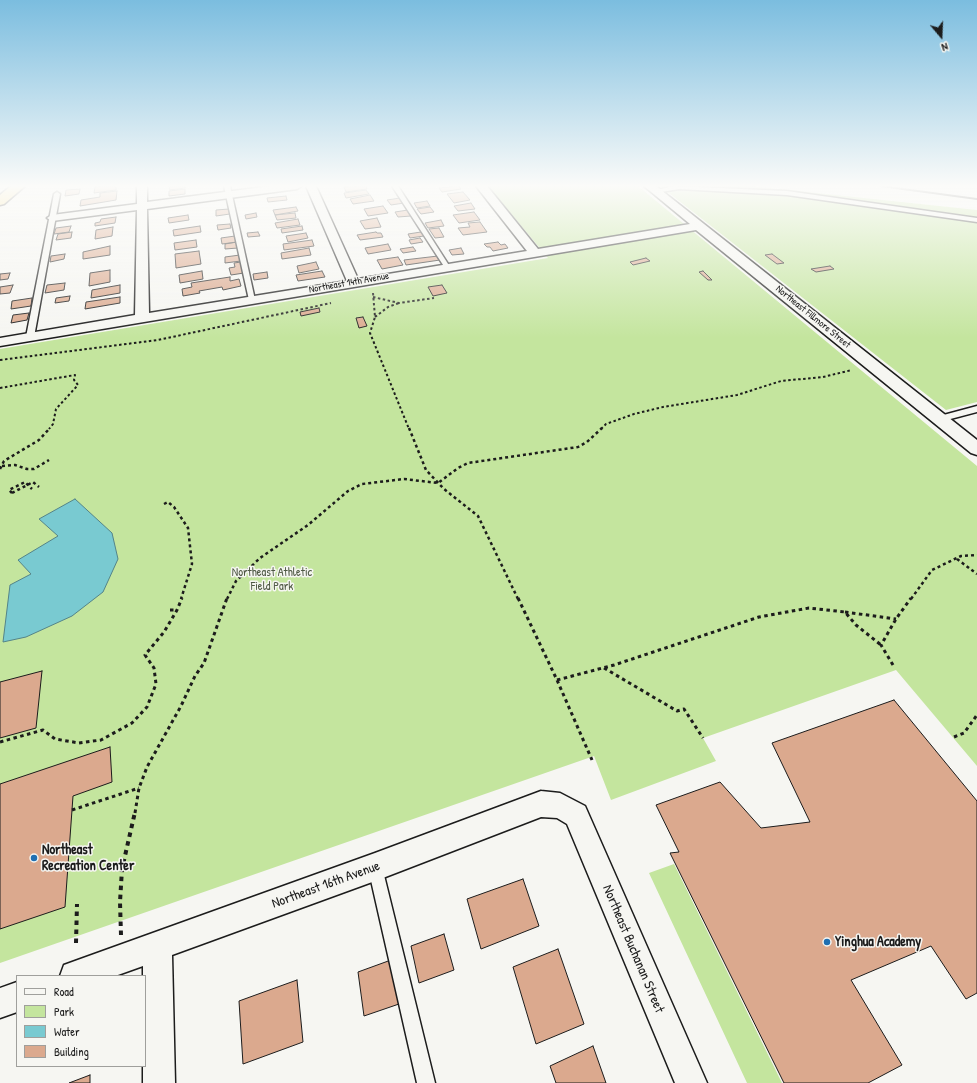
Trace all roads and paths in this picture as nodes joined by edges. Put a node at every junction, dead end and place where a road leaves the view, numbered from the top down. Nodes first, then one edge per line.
1 (49, 237) edge
2 (143, 237) edge
3 (238, 237) edge
4 (334, 237) edge
5 (427, 237) edge
6 (522, 237) edge
7 (634, 237) edge
8 (711, 237) edge
9 (535, 253) junction
10 (447, 267) junction
11 (354, 282) junction
12 (373, 286) dead end
13 (373, 293) junction
14 (366, 294) dead end
15 (373, 297) junction
16 (434, 298) dead end
17 (252, 300) junction
18 (338, 301) dead end
19 (399, 303) junction
20 (375, 317) junction
21 (142, 318) junction
22 (30, 337) junction
23 (0, 342) edge
24 (0, 360) edge
25 (859, 368) dead end
26 (0, 388) edge
27 (977, 409) edge
28 (939, 419) junction
29 (977, 449) edge
30 (49, 460) dead end
31 (2, 466) junction
32 (0, 469) edge
33 (438, 483) junction
34 (39, 487) dead end
35 (32, 489) dead end
36 (164, 504) dead end
37 (977, 555) edge
38 (957, 559) junction
39 (977, 574) edge
40 (170, 610) dead end
41 (177, 610) junction
42 (845, 612) junction
43 (896, 619) junction
44 (881, 645) junction
45 (893, 665) dead end
46 (603, 668) junction
47 (557, 680) junction
48 (977, 715) edge
49 (954, 737) dead end
50 (703, 738) dead end
51 (0, 742) edge
52 (592, 760) dead end
53 (139, 788) junction
54 (72, 810) dead end
55 (576, 815) joint
56 (375, 867) junction
57 (77, 904) dead end
58 (76, 943) dead end
59 (157, 947) junction
60 (122, 959) junction
61 (78, 975) edge
62 (16, 997) edge
63 (0, 1003) edge
64 (159, 1083) edge
65 (426, 1083) edge
66 (691, 1083) edge

1 - 22 lane
2 - 21 street
3 - 17 lane
4 - 11 street
5 - 10 lane
6 - 9 street
7 - 9 street, Northeast 14th Avenue
8 - 28 street, Northeast Fillmore Street
9 - 10 street, Northeast 14th Avenue
10 - 11 street, Northeast 14th Avenue
11 - 17 street, Northeast 14th Avenue
12 - 13 path
13 - 14 path
13 - 15 path
15 - 19 path
15 - 20 path
16 - 19 path
17 - 21 street, Northeast 14th Avenue
18 - 24 path
19 - 20 path
20 - 33 path
21 - 22 street, Northeast 14th Avenue
22 - 23 street, Northeast 14th Avenue
25 - 33 path
26 - 31 path
27 - 28 lane
28 - 29 street, Northeast Fillmore Street
30 - 31 path
31 - 32 path
33 - 47 path
33 - 53 path
34 - 35 path, bridge
36 - 41 path
37 - 38 path
38 - 39 path
38 - 43 path
40 - 41 path
41 - 51 path
42 - 43 path
42 - 44 path
42 - 46 path
43 - 44 path
44 - 45 path
46 - 47 path
46 - 50 path
47 - 52 path
48 - 49 path
53 - 54 path
53 - 60 path
55 - 56 street, Northeast 16th Avenue
55 - 66 street, Northeast Buchanan Street
56 - 59 street, Northeast 16th Avenue
56 - 65 lane
57 - 58 path
59 - 60 street, Northeast 16th Avenue
59 - 64 street
60 - 61 street, Northeast 16th Avenue
62 - 63 street

